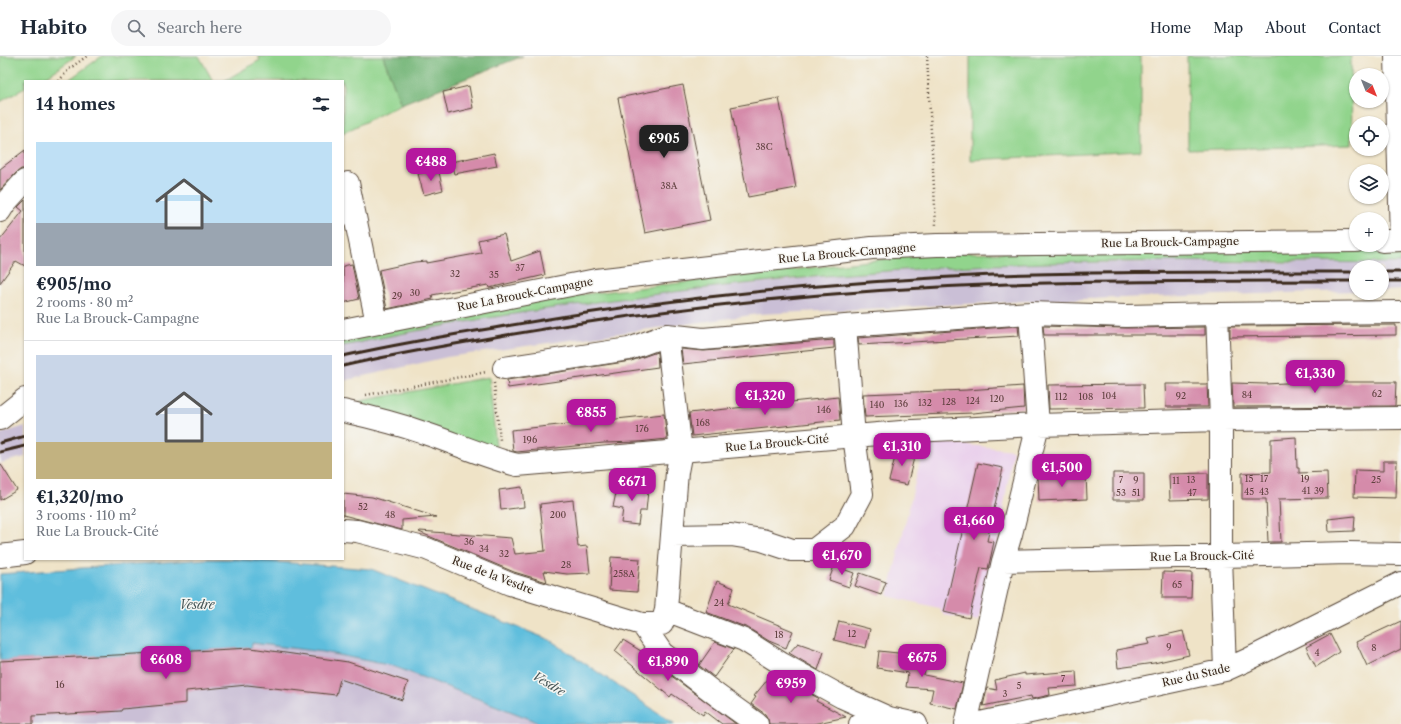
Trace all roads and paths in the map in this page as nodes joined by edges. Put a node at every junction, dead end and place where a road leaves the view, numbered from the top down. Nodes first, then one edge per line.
1 (87, 56) edge
2 (927, 56) edge
3 (1396, 56) edge
4 (60, 80) edge
5 (24, 181) edge
6 (348, 183) dead end
7 (0, 211) edge
8 (1401, 240) edge
9 (1349, 241) edge
10 (1389, 241) edge
11 (937, 244) junction
12 (1401, 312) edge
13 (1030, 313) junction
14 (1218, 314) junction
15 (377, 323) junction
16 (845, 326) junction
17 (344, 330) edge
18 (667, 335) junction
19 (499, 369) junction
20 (364, 396) dead end
21 (24, 400) edge
22 (344, 412) edge
23 (1401, 418) edge
24 (0, 419) edge
25 (1222, 420) junction
26 (1038, 425) junction
27 (854, 436) junction
28 (681, 451) junction
29 (507, 462) junction
30 (344, 530) edge
31 (672, 536) junction
32 (24, 553) edge
33 (1401, 554) edge
34 (0, 556) edge
35 (1221, 556) junction
36 (1003, 561) junction
37 (1401, 583) edge
38 (666, 610) junction
39 (642, 624) junction
40 (1225, 670) junction
41 (889, 718) junction
42 (757, 724) edge
43 (860, 724) edge
44 (916, 724) edge
45 (966, 724) edge
46 (975, 724) edge

1 - 4 path
2 - 11 path
3 - 8 street
5 - 7 street
6 - 15 street
8 - 10 street
9 - 11 street, Rue La Brouck-Campagne
11 - 15 street, Rue La Brouck-Campagne
12 - 14 street
13 - 14 street
13 - 16 street
13 - 26 street
14 - 25 street
15 - 17 street, Rue La Brouck-Campagne
16 - 18 street
16 - 27 street
18 - 19 street
18 - 28 street, Rue de la Vesdre
19 - 20 path
19 - 29 path
21 - 24 street
22 - 29 street
23 - 25 street, Rue La Brouck-Cité
25 - 26 street, Rue La Brouck-Cité
25 - 35 street
26 - 27 street, Rue La Brouck-Cité
26 - 36 street
27 - 28 street, Rue La Brouck-Cité
27 - 31 street
28 - 29 street, Rue La Brouck-Cité
28 - 31 street, Rue de la Vesdre
30 - 39 street, Rue de la Vesdre
31 - 38 street, Rue de la Vesdre
32 - 34 street
33 - 35 street, Rue La Brouck-Cité
35 - 36 street, Rue La Brouck-Cité
35 - 40 street
36 - 45 street
37 - 40 street, Rue du Stade
38 - 39 street, Rue de la Vesdre
38 - 41 street
39 - 42 street
40 - 46 street, Rue du Stade
41 - 43 street
41 - 44 street

